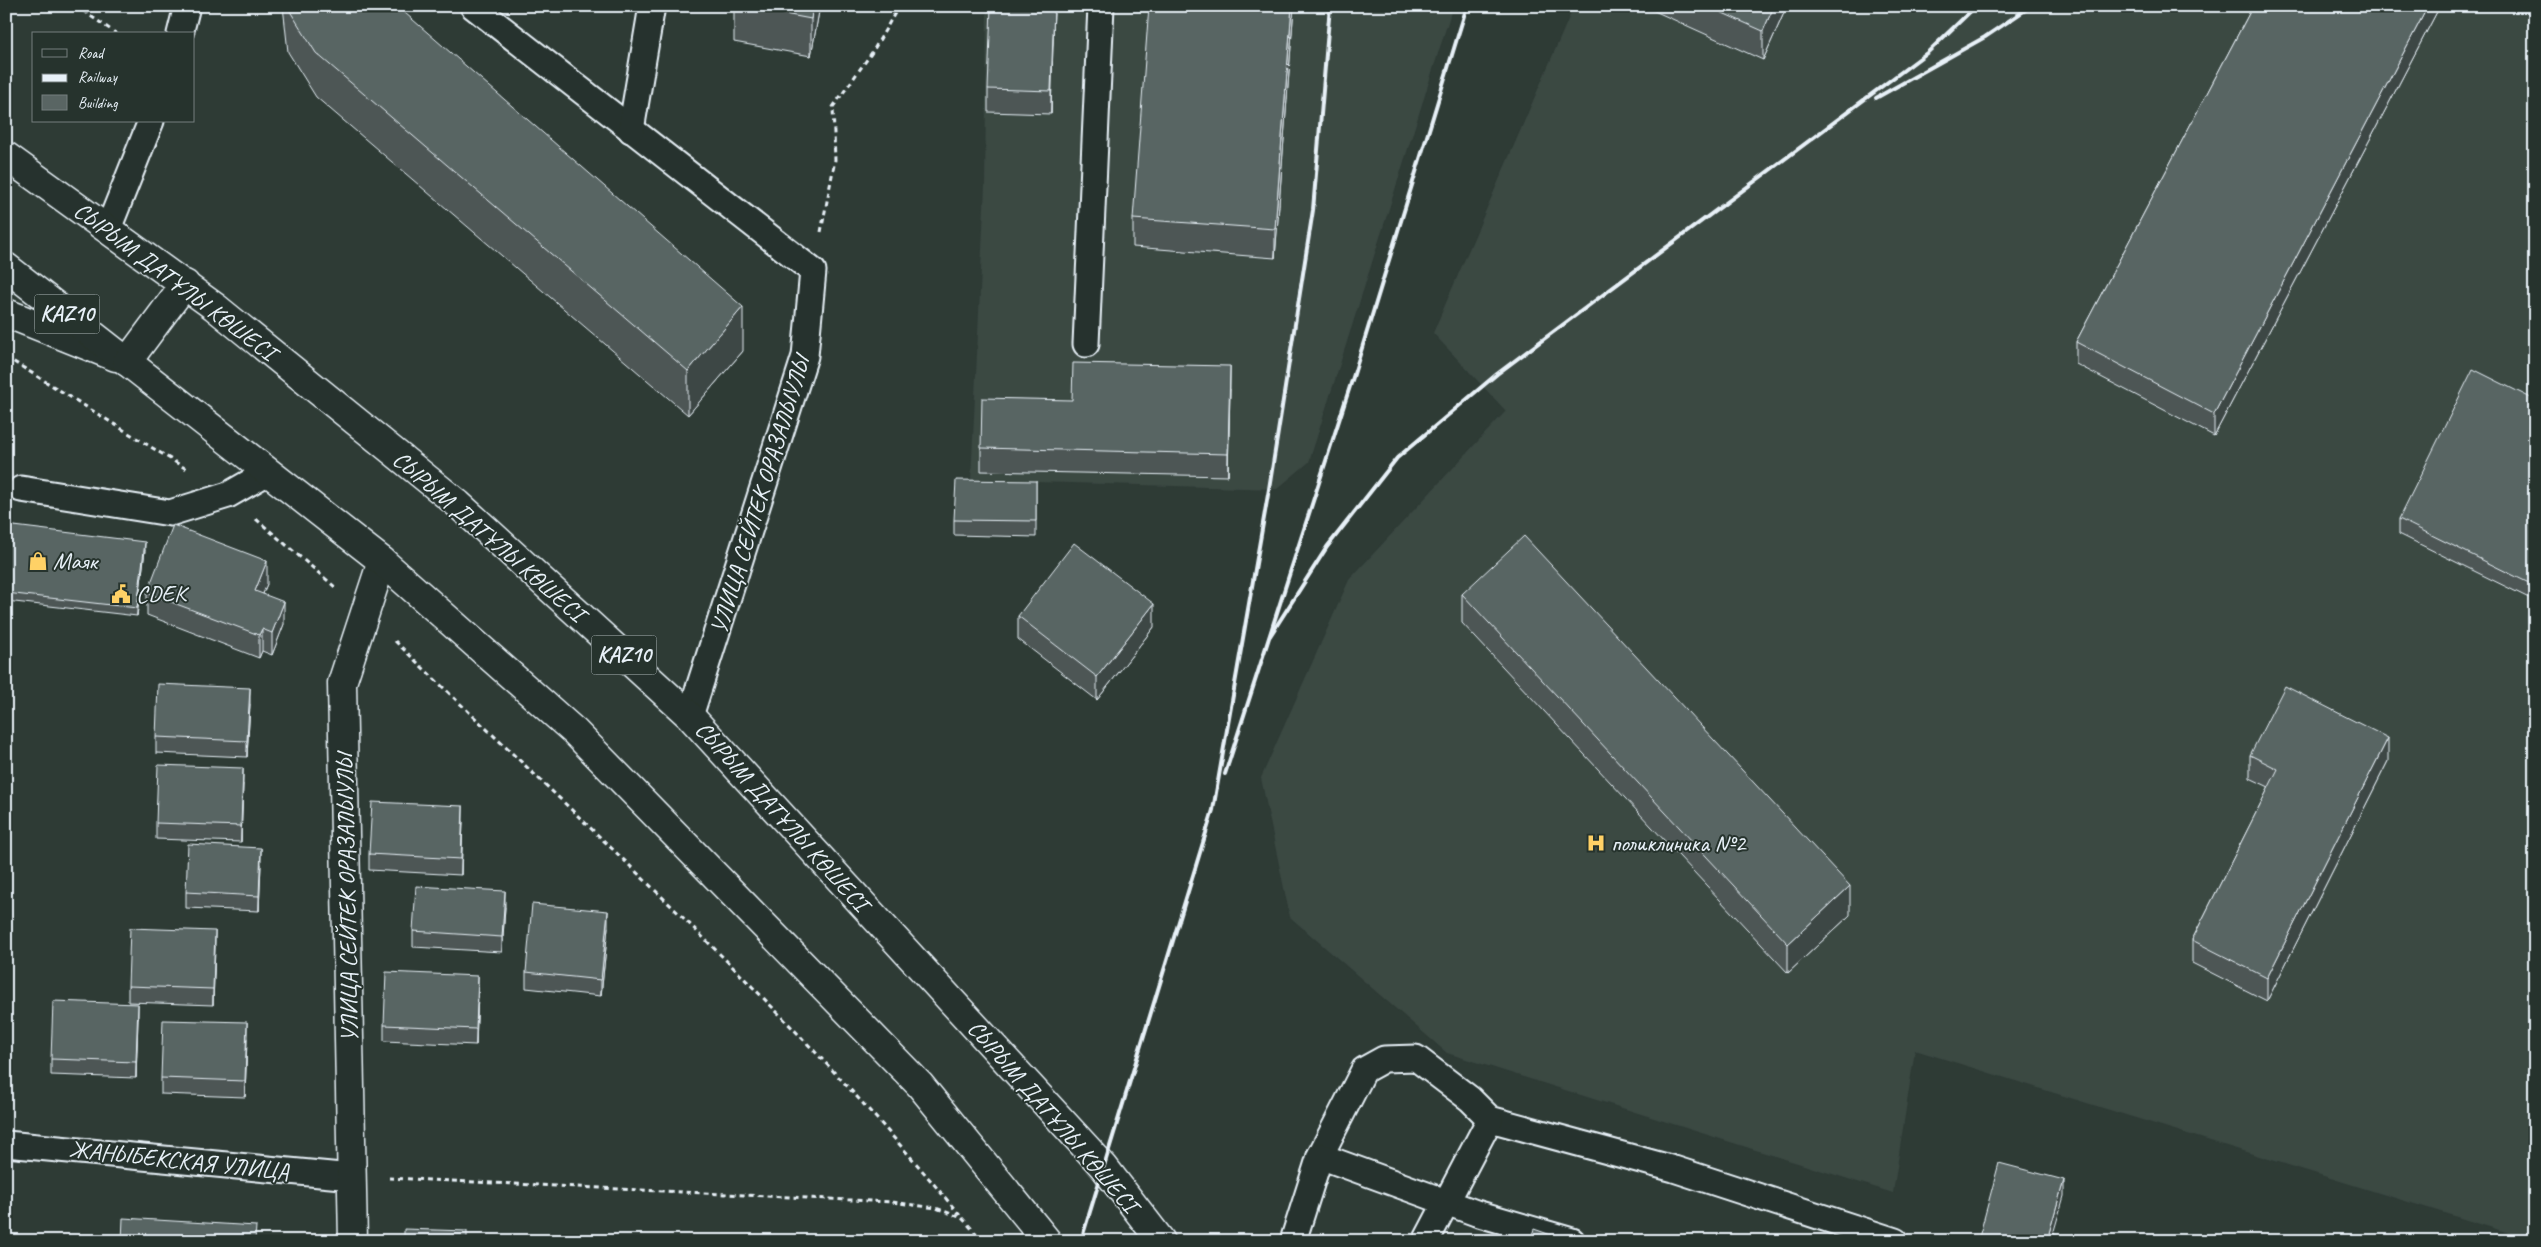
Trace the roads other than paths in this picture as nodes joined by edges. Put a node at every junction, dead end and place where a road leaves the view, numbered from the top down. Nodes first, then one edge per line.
1 (187, 6) edge
2 (473, 6) edge
3 (652, 6) edge
4 (1101, 6) edge
5 (180, 32) edge
6 (151, 122) edge
7 (631, 130) junction
8 (6, 156) edge
9 (108, 229) junction
10 (6, 267) edge
11 (185, 284) junction
12 (6, 313) edge
13 (1086, 344) dead end
14 (127, 362) junction
15 (268, 472) junction
16 (21, 489) dead end
17 (382, 562) junction
18 (690, 716) junction
19 (1490, 1119) junction
20 (6, 1144) edge
21 (1320, 1156) junction
22 (352, 1177) junction
23 (1447, 1203) junction
24 (353, 1241) edge
25 (1047, 1241) edge
26 (1161, 1241) edge
27 (1293, 1241) edge
28 (1426, 1241) edge
29 (1572, 1241) edge
30 (1895, 1241) edge

1 - 5 lane
2 - 7 lane
3 - 7 lane
4 - 13 lane
6 - 9 lane
7 - 18 lane, УЛИЦА СЕЙТЕК ОРАЗАЛЫУЛЫ
8 - 9 main road, СЫРЫМ ДАТҰЛЫ КӨШЕСІ / KAZ10
9 - 11 main road, СЫРЫМ ДАТҰЛЫ КӨШЕСІ / KAZ10
10 - 14 main road, KAZ10
11 - 14 main road
11 - 18 main road, СЫРЫМ ДАТҰЛЫ КӨШЕСІ / KAZ10
12 - 14 main road
14 - 15 main road, KAZ10
15 - 16 lane
15 - 17 main road, KAZ10
17 - 22 main road, УЛИЦА СЕЙТЕК ОРАЗАЛЫУЛЫ
17 - 25 main road, KAZ10
18 - 26 main road, СЫРЫМ ДАТҰЛЫ КӨШЕСІ / KAZ10
19 - 21 lane
19 - 23 lane
19 - 30 lane
20 - 22 lane, ЖАНЫБЕКСКАЯ УЛИЦА
21 - 23 lane
21 - 27 lane
22 - 24 main road, УЛИЦА СЕЙТЕК ОРАЗАЛЫУЛЫ
23 - 28 lane
23 - 29 lane

